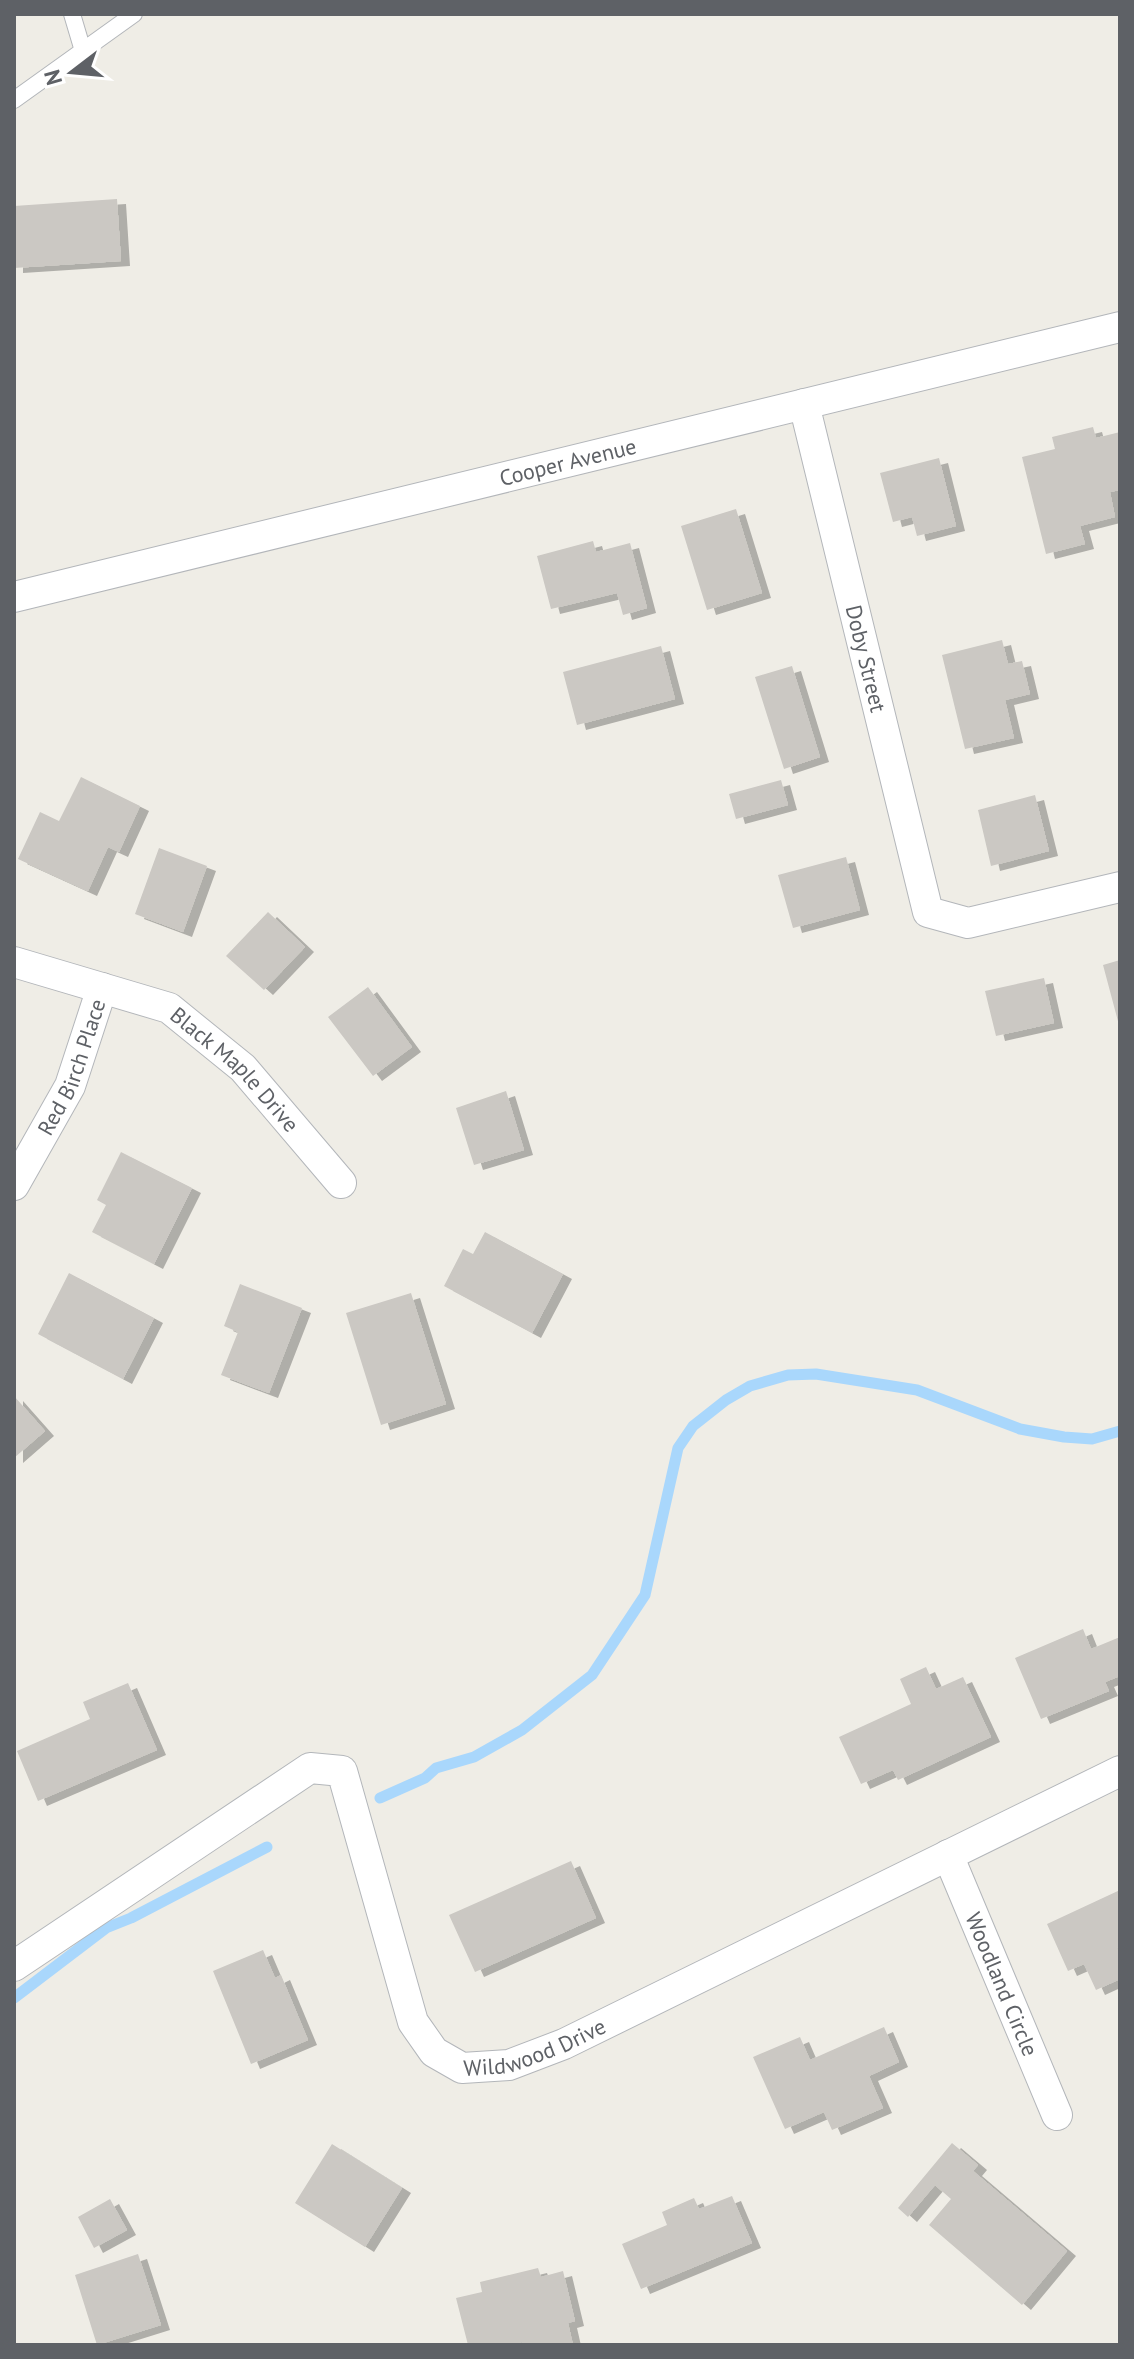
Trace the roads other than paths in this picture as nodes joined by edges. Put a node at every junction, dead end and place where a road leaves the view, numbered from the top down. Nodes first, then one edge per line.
1 (72, 14) edge
2 (134, 14) edge
3 (83, 51) junction
4 (14, 100) edge
5 (1120, 327) edge
6 (804, 404) junction
7 (14, 597) edge
8 (1120, 887) edge
9 (14, 962) edge
10 (102, 988) junction
11 (341, 1183) dead end
12 (14, 1185) edge
13 (1120, 1771) edge
14 (948, 1855) junction
15 (14, 1966) edge
16 (1057, 2115) dead end

1 - 3 lane
2 - 3 lane
3 - 4 lane
5 - 6 street, Cooper Avenue
6 - 7 street, Cooper Avenue
6 - 8 street, Doby Street
9 - 10 street, Black Maple Drive
10 - 11 street, Black Maple Drive
10 - 12 street, Red Birch Place
13 - 14 street, Wildwood Drive
14 - 15 street, Wildwood Drive
14 - 16 street, Woodland Circle

